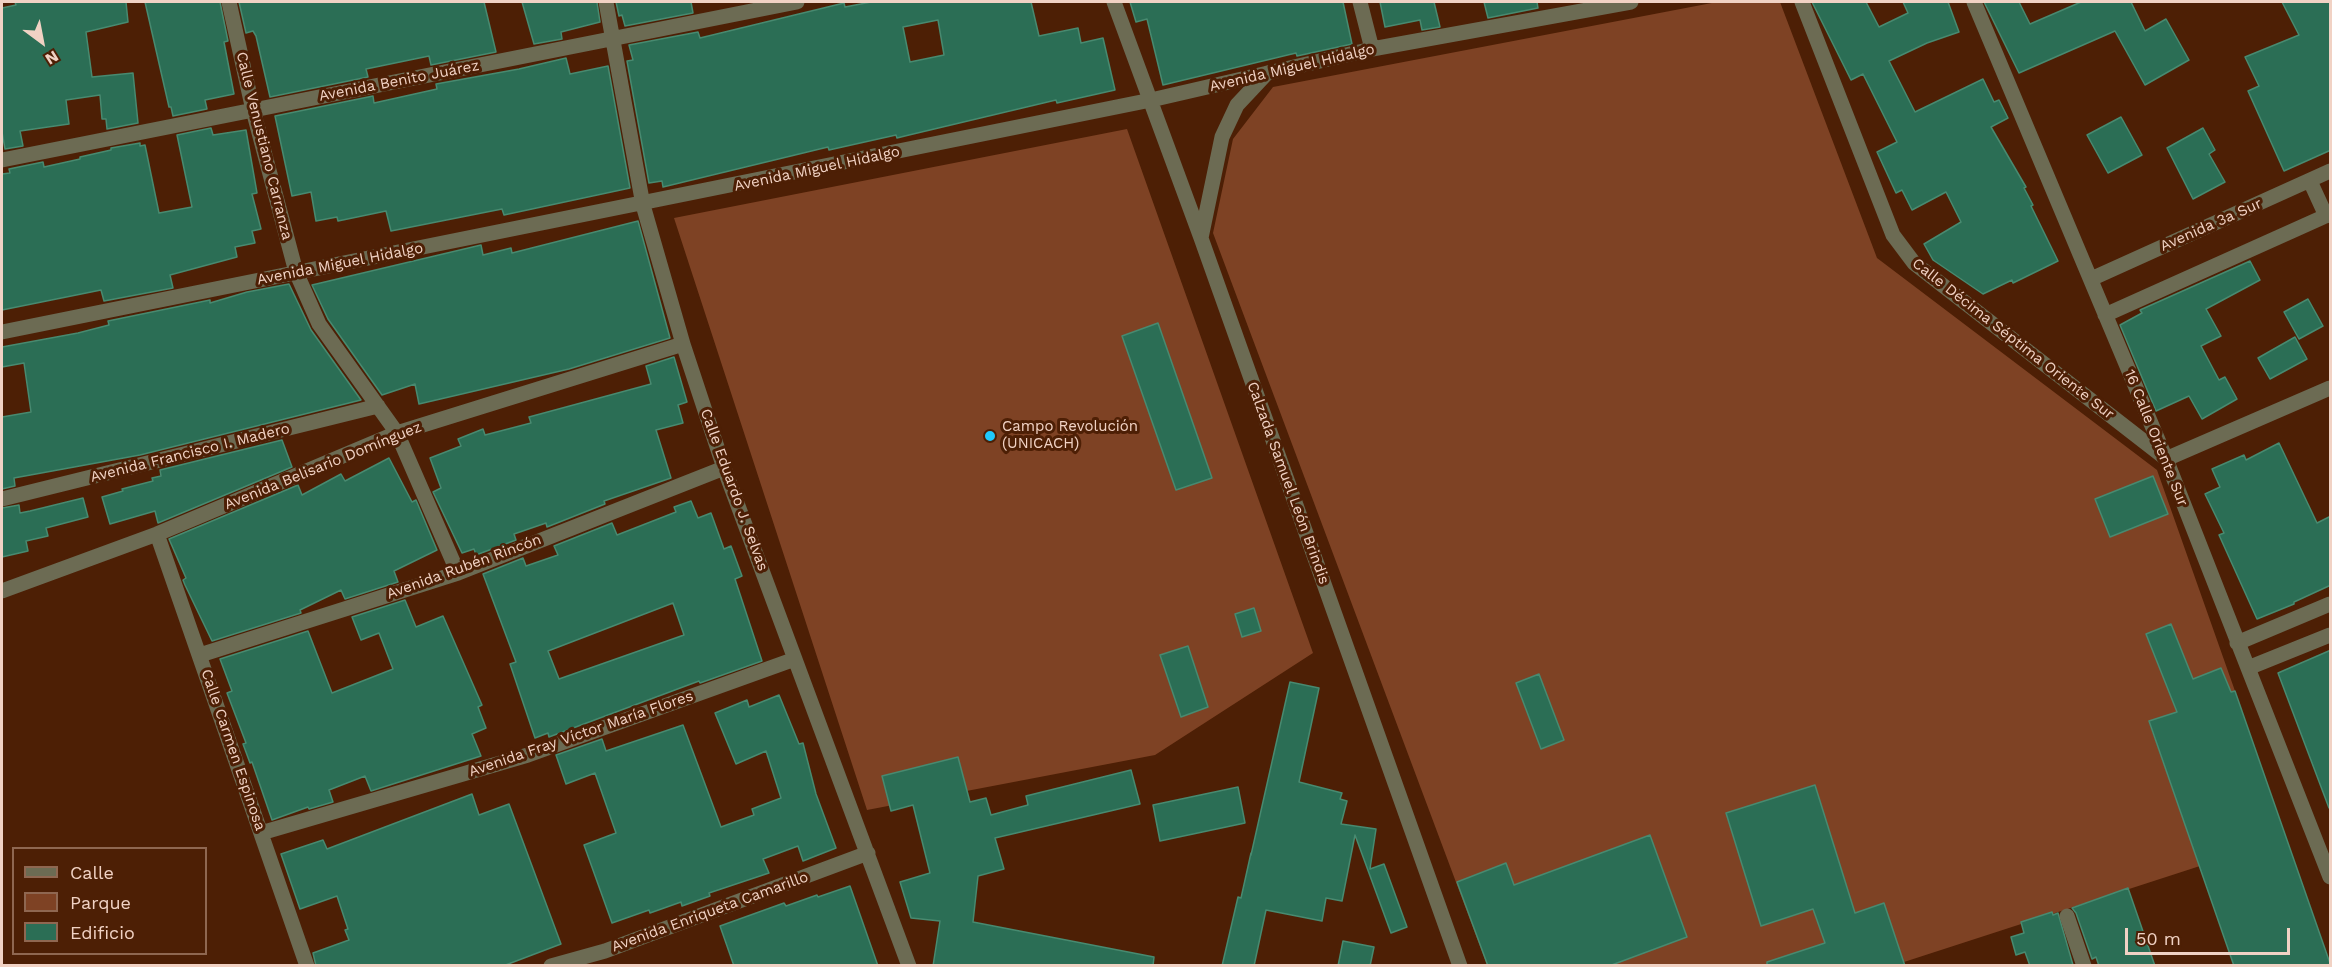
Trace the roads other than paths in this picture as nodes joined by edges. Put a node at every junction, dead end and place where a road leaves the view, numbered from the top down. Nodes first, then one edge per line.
1 (229, 2) edge
2 (606, 2) edge
3 (797, 2) edge
4 (1114, 2) edge
5 (1360, 2) edge
6 (1631, 2) edge
7 (1802, 2) edge
8 (1974, 2) edge
9 (614, 39) junction
10 (1372, 49) junction
11 (1267, 74) junction
12 (1151, 100) junction
13 (253, 110) junction
14 (2, 160) edge
15 (2331, 171) edge
16 (2310, 181) junction
17 (643, 205) junction
18 (2328, 215) edge
19 (1201, 238) junction
20 (296, 272) junction
21 (2091, 279) junction
22 (2105, 315) junction
23 (2, 333) edge
24 (683, 344) junction
25 (2331, 388) edge
26 (378, 406) junction
27 (397, 433) junction
28 (2166, 459) junction
29 (724, 468) junction
30 (2, 499) edge
31 (157, 534) junction
32 (458, 573) junction
33 (2, 591) edge
34 (2331, 604) edge
35 (2331, 635) edge
36 (2237, 643) junction
37 (200, 655) junction
38 (795, 658) junction
39 (2248, 668) junction
40 (261, 832) junction
41 (868, 853) junction
42 (2331, 877) edge
43 (2067, 916) dead end
44 (307, 966) edge
45 (551, 966) edge
46 (909, 966) edge
47 (1460, 966) edge
48 (2084, 966) edge

1 - 13 street, Calle Venustiano Carranza
2 - 9 street, Calle Eduardo J. Selvas
3 - 9 street, Avenida Benito Juárez
4 - 12 street, Calzada Samuel León Brindis
5 - 10 street
6 - 10 street, Avenida Miguel Hidalgo
7 - 28 street, Calle Décima Séptima Oriente Sur
8 - 21 street, 16 Calle Oriente Sur
9 - 13 street, Avenida Benito Juárez
9 - 17 street, Calle Eduardo J. Selvas
10 - 11 street, Avenida Miguel Hidalgo
11 - 12 street, Avenida Miguel Hidalgo
11 - 19 street
12 - 17 street, Avenida Miguel Hidalgo
12 - 19 street, Calzada Samuel León Brindis
13 - 14 street, Avenida Benito Juárez
13 - 20 street, Calle Venustiano Carranza
15 - 16 street, Avenida 3a Sur
16 - 18 street
16 - 21 street, Avenida 3a Sur
17 - 20 street, Avenida Miguel Hidalgo
17 - 24 street, Calle Eduardo J. Selvas
18 - 22 street
19 - 47 street, Calzada Samuel León Brindis
20 - 23 street, Avenida Miguel Hidalgo
20 - 26 street, Calle Venustiano Carranza
21 - 22 street, 16 Calle Oriente Sur
22 - 28 street, 16 Calle Oriente Sur
24 - 27 street, Avenida Belisario Domínguez
24 - 29 street, Calle Eduardo J. Selvas
25 - 28 street
26 - 27 street, Calle Venustiano Carranza
26 - 30 street, Avenida Francisco I. Madero
27 - 31 street, Avenida Belisario Domínguez
27 - 32 street, Calle Venustiano Carranza
28 - 36 street, 16 Calle Oriente Sur
29 - 32 street, Avenida Rubén Rincón
29 - 38 street, Calle Eduardo J. Selvas
31 - 33 street, Avenida Belisario Domínguez
31 - 37 street, Calle Carmen Espinosa
32 - 37 street, Avenida Rubén Rincón
34 - 36 street
35 - 39 street
36 - 39 street, 16 Calle Oriente Sur
37 - 40 street, Calle Carmen Espinosa
38 - 40 street, Avenida Fray Víctor María Flores
38 - 41 street, Calle Eduardo J. Selvas
39 - 42 street, 16 Calle Oriente Sur
40 - 44 street, Calle Carmen Espinosa
41 - 45 street, Avenida Enriqueta Camarillo
41 - 46 street, Calle Eduardo J. Selvas
43 - 48 street

